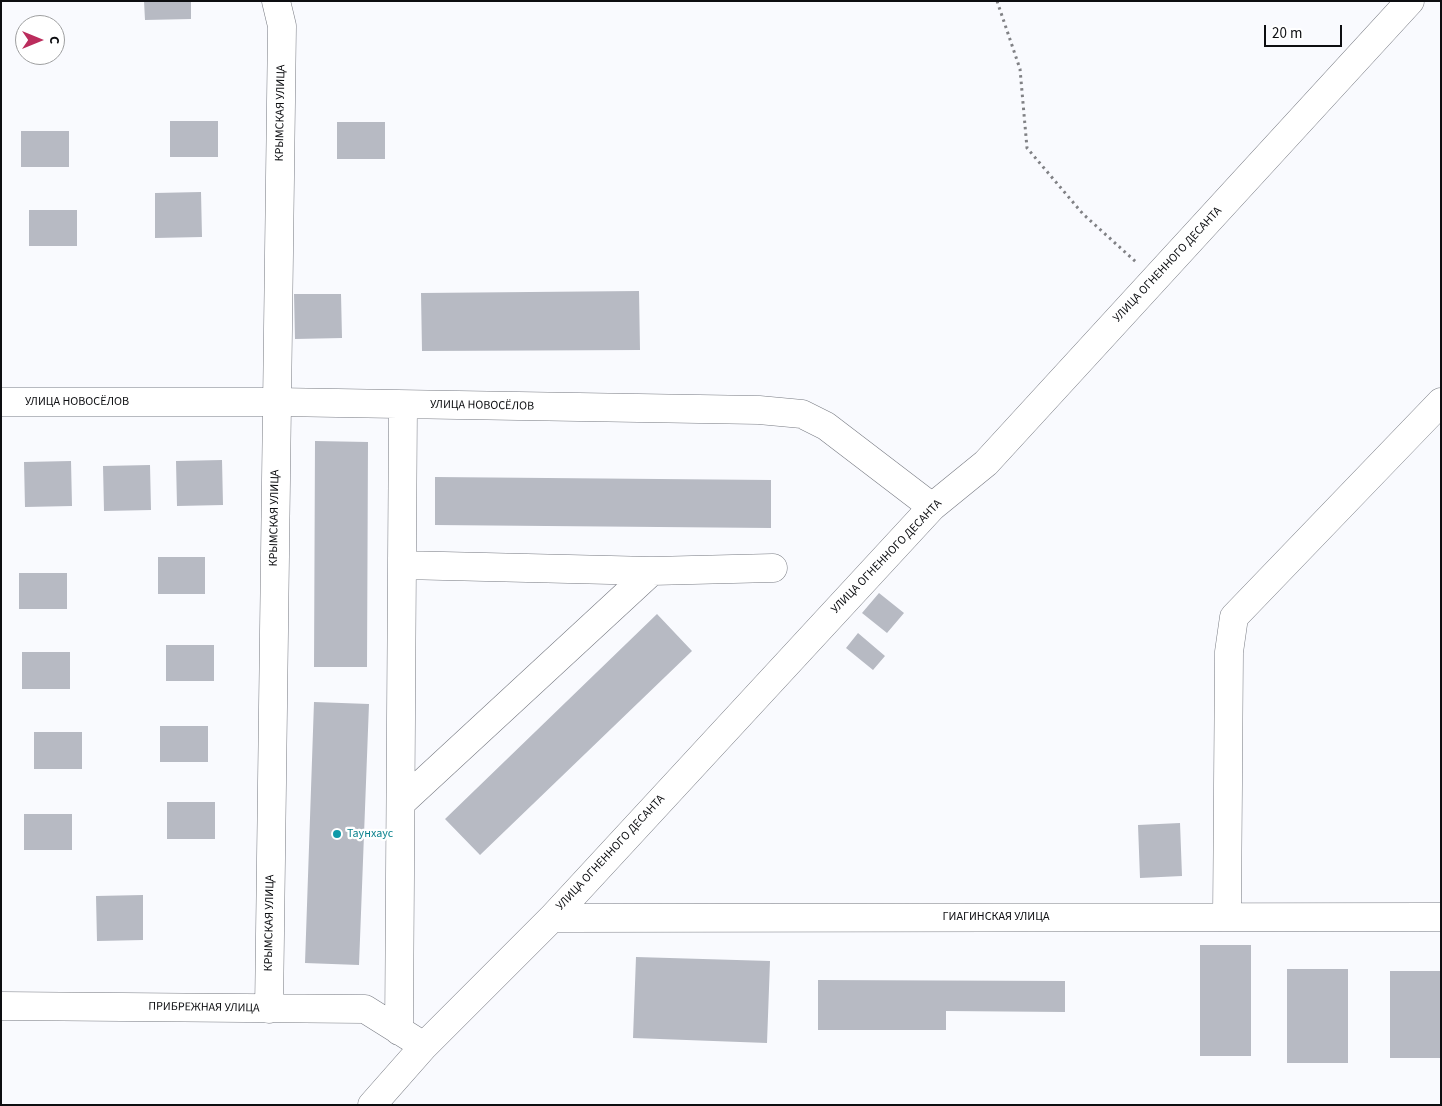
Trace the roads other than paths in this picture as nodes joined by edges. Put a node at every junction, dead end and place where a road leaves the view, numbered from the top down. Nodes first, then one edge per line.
1 (1410, 1) edge
2 (279, 14) edge
3 (1, 402) edge
4 (277, 402) junction
5 (1441, 402) edge
6 (403, 405) junction
7 (932, 507) junction
8 (402, 566) junction
9 (773, 568) dead end
10 (652, 571) junction
11 (401, 803) junction
12 (1227, 917) junction
13 (1441, 917) edge
14 (552, 918) junction
15 (1, 1006) edge
16 (269, 1009) junction
17 (399, 1031) junction
18 (424, 1046) junction
19 (372, 1105) edge

1 - 7 street, УЛИЦА ОГНЕННОГО ДЕСАНТА
2 - 4 street, КРЫМСКАЯ УЛИЦА
3 - 4 street, УЛИЦА НОВОСЁЛОВ
4 - 6 street, УЛИЦА НОВОСЁЛОВ
4 - 16 street, КРЫМСКАЯ УЛИЦА
5 - 12 street
6 - 7 street, УЛИЦА НОВОСЁЛОВ
6 - 8 street
7 - 14 street, УЛИЦА ОГНЕННОГО ДЕСАНТА
8 - 10 street
8 - 11 street
9 - 10 street
10 - 11 street
11 - 17 street
12 - 13 street, ГИАГИНСКАЯ УЛИЦА
12 - 14 street, ГИАГИНСКАЯ УЛИЦА
14 - 18 street, УЛИЦА ОГНЕННОГО ДЕСАНТА
15 - 16 street, ПРИБРЕЖНАЯ УЛИЦА
16 - 17 street, ПРИБРЕЖНАЯ УЛИЦА
17 - 18 street
18 - 19 street, УЛИЦА ОГНЕННОГО ДЕСАНТА

